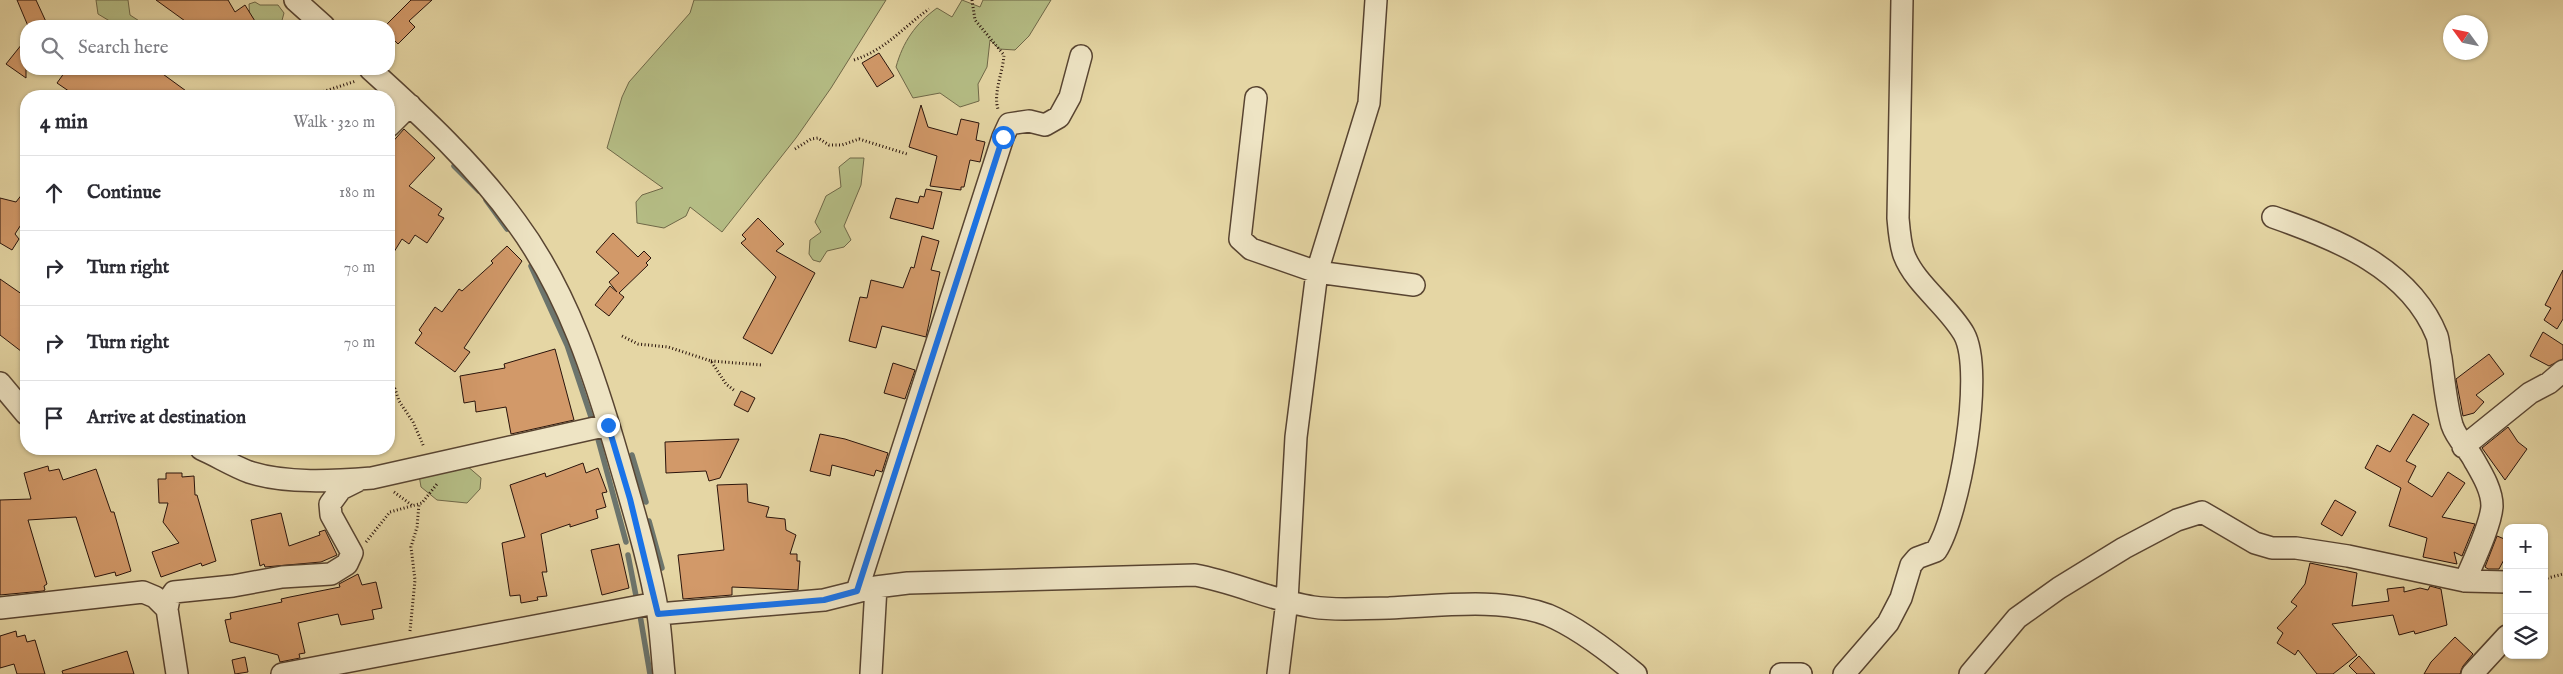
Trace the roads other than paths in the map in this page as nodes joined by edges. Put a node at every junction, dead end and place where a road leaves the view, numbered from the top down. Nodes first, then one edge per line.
1 (295, 0) edge
2 (1376, 0) edge
3 (1902, 0) edge
4 (317, 20) edge
5 (1081, 56) dead end
6 (370, 75) edge
7 (390, 90) edge
8 (395, 94) edge
9 (1256, 98) dead end
10 (410, 105) junction
11 (395, 120) edge
12 (2273, 217) dead end
13 (1317, 272) junction
14 (1414, 285) dead end
15 (2563, 371) edge
16 (0, 383) edge
17 (20, 407) edge
18 (608, 425) junction
19 (2463, 448) junction
20 (213, 455) edge
21 (360, 479) junction
22 (2465, 581) junction
23 (2503, 582) edge
24 (866, 589) junction
25 (1288, 601) junction
26 (0, 608) edge
27 (167, 609) junction
28 (657, 609) junction
29 (2503, 640) edge
30 (177, 674) edge
31 (282, 674) edge
32 (664, 674) edge
33 (871, 674) edge
34 (1278, 674) edge
35 (1636, 674) edge
36 (1781, 674) edge
37 (1801, 674) edge
38 (1844, 674) edge
39 (1970, 674) edge
40 (2472, 674) edge

1 - 4 street
2 - 13 street
3 - 38 street
5 - 24 street
6 - 7 street
8 - 10 street
9 - 13 street
10 - 11 street
10 - 18 street
12 - 19 street
13 - 14 street
13 - 25 street
15 - 19 street
16 - 17 street
18 - 21 street
18 - 28 street
19 - 22 street
20 - 21 street
21 - 27 street
22 - 23 street
22 - 39 street
24 - 25 street
24 - 28 street
24 - 33 street
25 - 34 street
25 - 35 street
26 - 27 street
27 - 30 street
28 - 31 street
28 - 32 street
29 - 40 street
36 - 37 street

